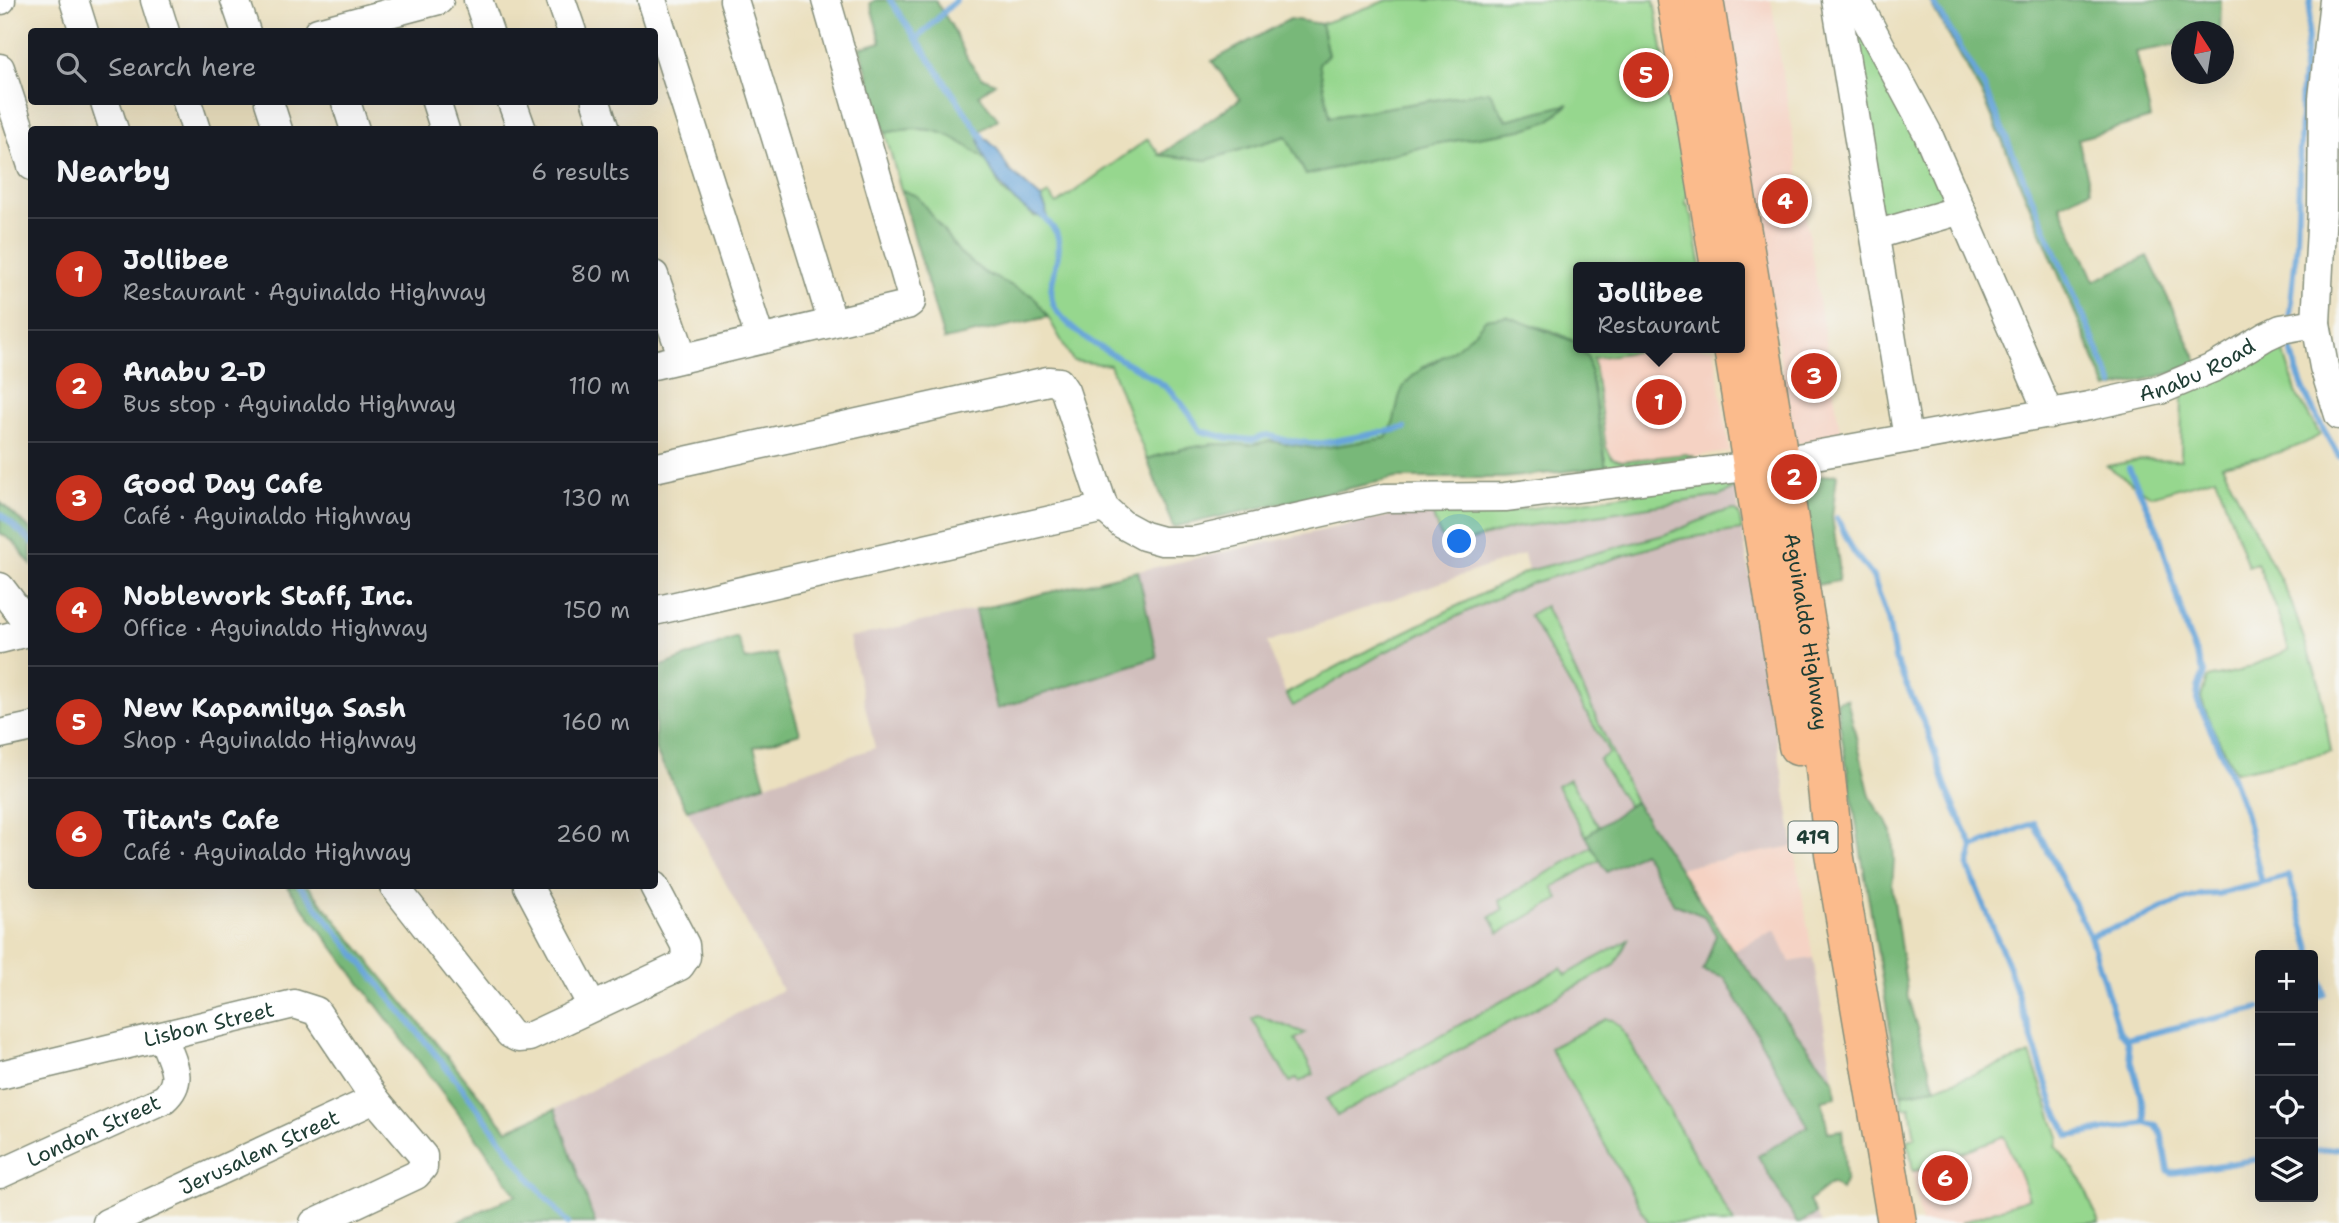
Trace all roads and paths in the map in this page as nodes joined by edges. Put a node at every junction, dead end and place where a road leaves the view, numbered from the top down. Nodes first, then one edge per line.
1 (74, 0) edge
2 (155, 0) edge
3 (235, 0) edge
4 (439, 0) edge
5 (478, 0) edge
6 (561, 0) edge
7 (652, 0) edge
8 (734, 0) edge
9 (826, 0) edge
10 (1676, 0) edge
11 (1704, 0) edge
12 (1836, 0) edge
13 (1856, 0) edge
14 (2334, 0) edge
15 (409, 20) edge
16 (83, 28) edge
17 (164, 28) edge
18 (245, 28) edge
19 (344, 28) edge
20 (488, 28) edge
21 (571, 28) edge
22 (0, 68) edge
23 (106, 105) edge
24 (188, 105) edge
25 (270, 105) edge
26 (347, 105) edge
27 (437, 105) edge
28 (513, 105) edge
29 (597, 105) edge
30 (113, 126) edge
31 (195, 126) edge
32 (277, 126) edge
33 (354, 126) edge
34 (443, 126) edge
35 (521, 126) edge
36 (604, 126) edge
37 (28, 154) edge
38 (1961, 210) junction
39 (1875, 235) junction
40 (1719, 262) edge
41 (1739, 262) edge
42 (658, 286) edge
43 (1745, 306) edge
44 (832, 321) junction
45 (2316, 323) junction
46 (760, 339) junction
47 (1734, 353) edge
48 (683, 358) junction
49 (658, 364) edge
50 (2049, 414) junction
51 (2339, 415) edge
52 (1908, 438) junction
53 (1766, 463) junction
54 (658, 467) edge
55 (1104, 508) junction
56 (0, 587) edge
57 (658, 610) edge
58 (28, 625) edge
59 (28, 631) edge
60 (0, 639) edge
61 (28, 728) edge
62 (0, 734) edge
63 (396, 889) edge
64 (530, 889) edge
65 (656, 889) edge
66 (592, 1006) junction
67 (163, 1037) junction
68 (0, 1075) edge
69 (375, 1099) junction
70 (0, 1174) edge
71 (107, 1223) edge
72 (314, 1223) edge
73 (1876, 1223) edge
74 (1896, 1223) edge

1 - 16 street
2 - 17 street
3 - 18 street
4 - 15 street
5 - 20 street
6 - 21 street
7 - 46 street
8 - 44 street
9 - 44 street
10 - 40 highway
11 - 41 highway, Aguinaldo Highway / 419
12 - 39 street
13 - 38 street
14 - 45 street
15 - 19 street
22 - 37 street
23 - 30 street
24 - 31 street
25 - 32 street
26 - 33 street
27 - 34 street
28 - 35 street
29 - 36 street
38 - 39 street
38 - 50 street
39 - 52 street
42 - 48 street
43 - 53 highway, Aguinaldo Highway / 419
44 - 46 street
45 - 50 street, Anabu Road
45 - 51 street
46 - 48 street
47 - 53 highway, Aguinaldo Highway / 419
48 - 49 street
50 - 52 street, Anabu Road
52 - 53 street, Anabu Road
53 - 55 street, Anabu Road
53 - 73 highway, Aguinaldo Highway / 419
53 - 74 highway, Aguinaldo Highway / 419
54 - 55 street
55 - 57 street
56 - 58 street
59 - 60 street
61 - 62 street
63 - 66 street
64 - 66 street
65 - 66 street
67 - 68 street, Lisbon Street
67 - 69 street, Lisbon Street
67 - 70 street, London Street
69 - 71 street, Jerusalem Street
69 - 72 street

